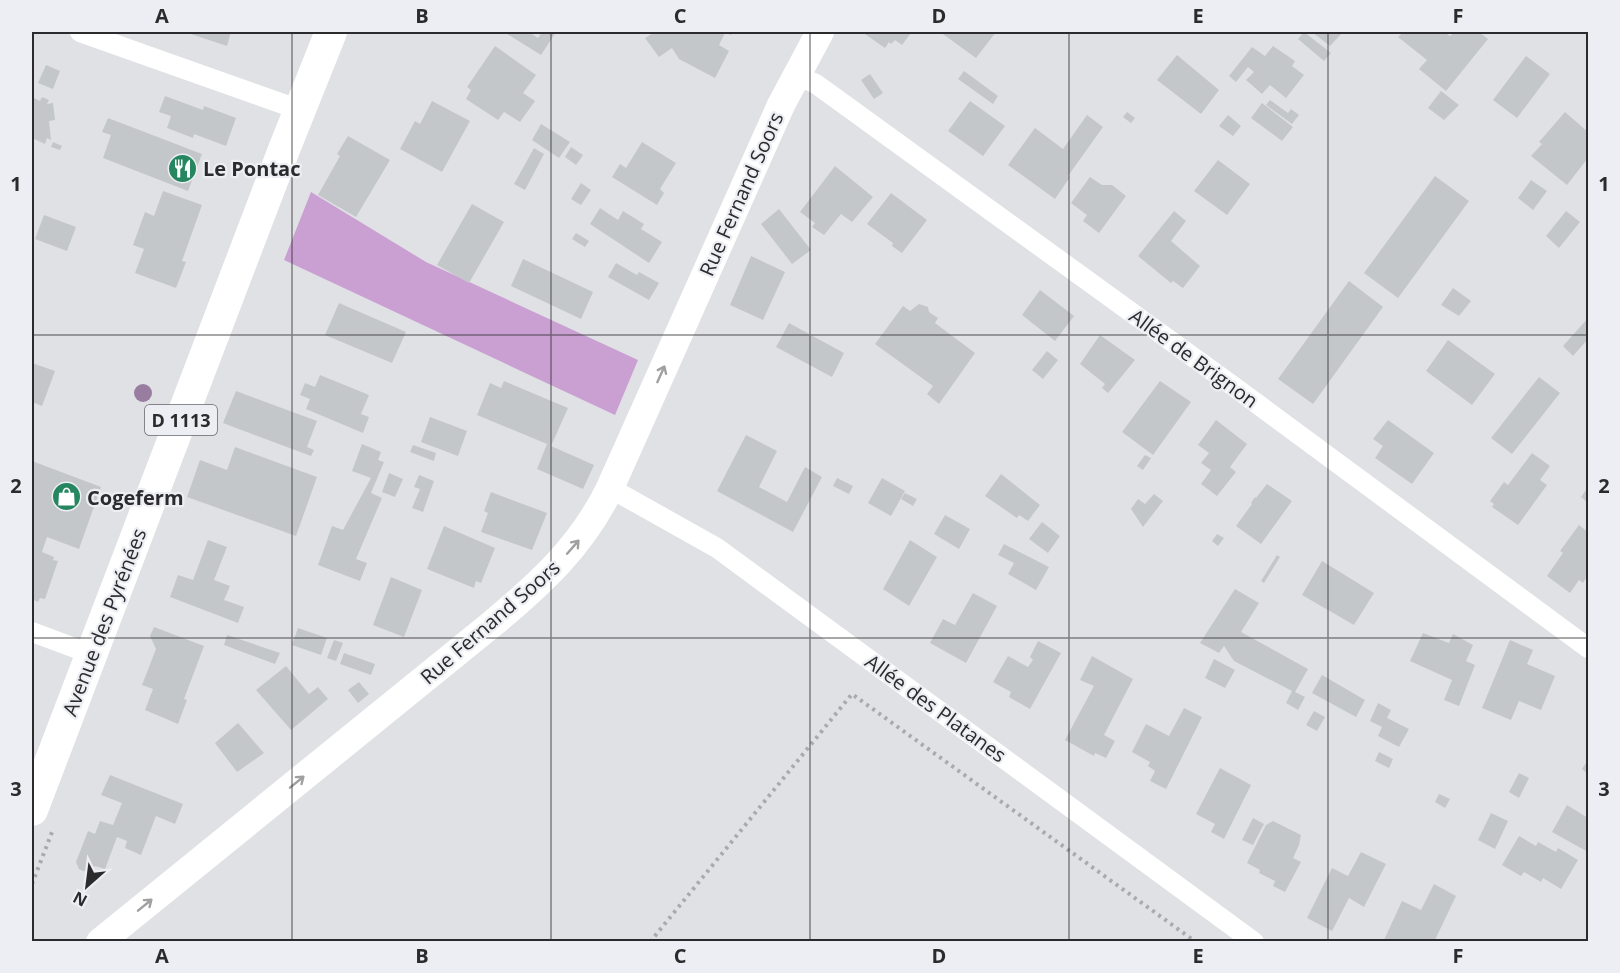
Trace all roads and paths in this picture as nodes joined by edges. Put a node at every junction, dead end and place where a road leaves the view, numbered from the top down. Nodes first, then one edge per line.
1 (80, 32) edge
2 (331, 32) edge
3 (820, 32) edge
4 (796, 75) junction
5 (300, 110) junction
6 (610, 488) junction
7 (32, 632) edge
8 (1588, 648) edge
9 (91, 654) junction
10 (32, 810) edge
11 (100, 942) edge
12 (650, 942) edge
13 (1196, 942) edge
14 (1254, 942) edge

1 - 5 street
2 - 5 main road, Avenue des Pyrénées / D 1113
3 - 4 street, Rue Fernand Soors
6 -> 4 street, Rue Fernand Soors
4 - 8 street, Allée de Brignon
5 - 9 main road, Avenue des Pyrénées / D 1113
11 -> 6 street, Rue Fernand Soors
6 - 14 street, Allée des Platanes
7 - 9 street
9 - 10 main road, Avenue des Pyrénées / D 1113
12 - 13 path

